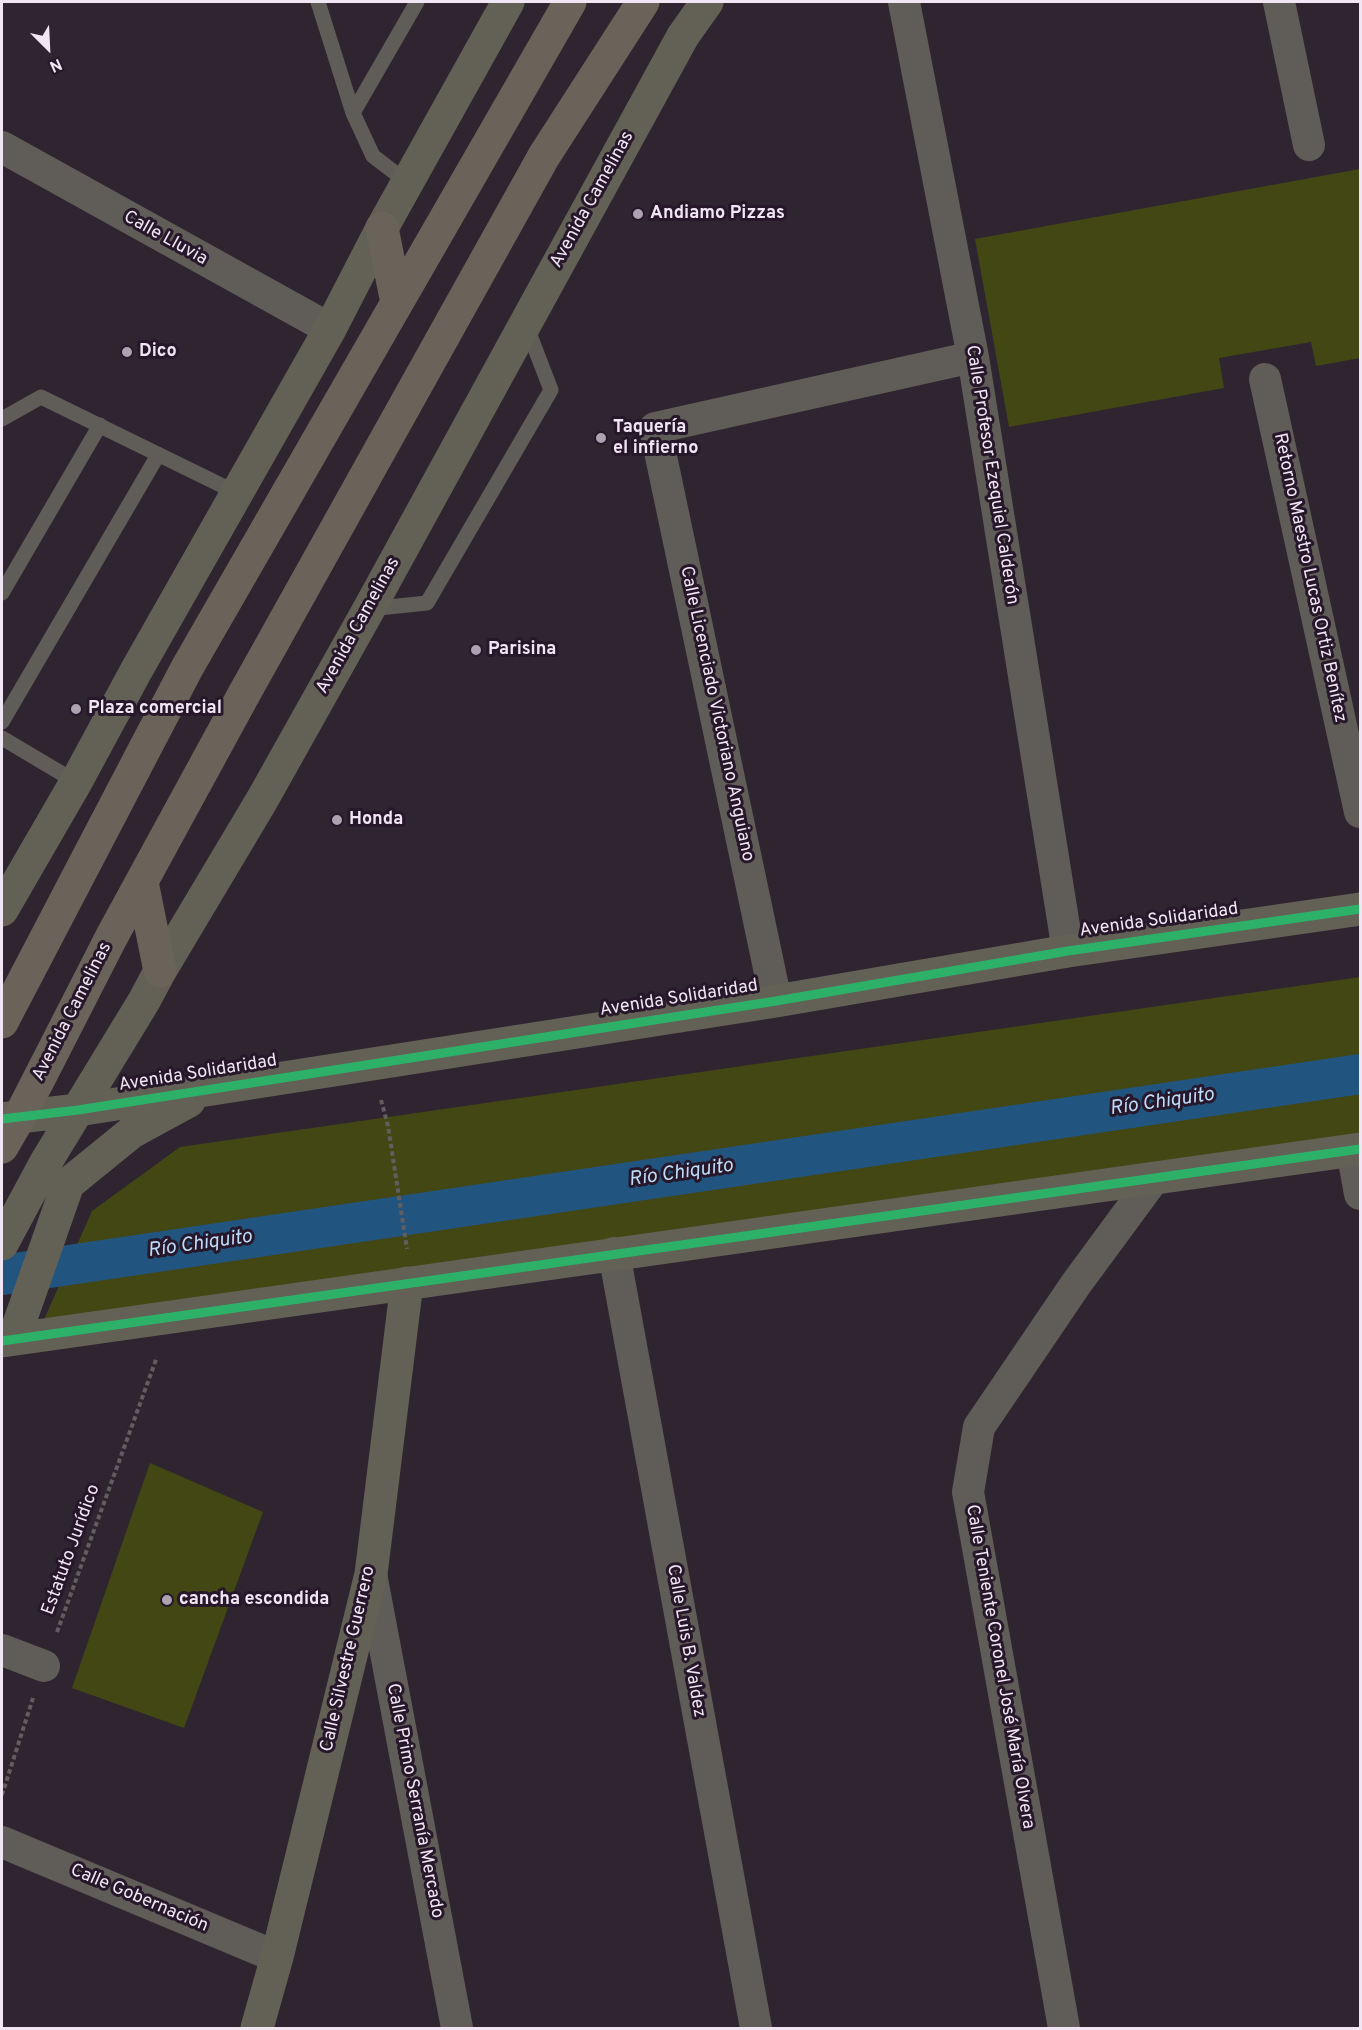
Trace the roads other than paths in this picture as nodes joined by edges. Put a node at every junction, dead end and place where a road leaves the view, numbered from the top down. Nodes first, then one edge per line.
1 (318, 2) edge
2 (417, 2) edge
3 (508, 2) edge
4 (570, 2) edge
5 (643, 2) edge
6 (707, 2) edge
7 (904, 2) edge
8 (1279, 2) edge
9 (353, 113) junction
10 (1309, 145) dead end
11 (2, 147) edge
12 (407, 182) junction
13 (382, 228) junction
14 (397, 303) junction
15 (525, 322) junction
16 (330, 329) junction
17 (973, 357) junction
18 (1265, 379) dead end
19 (2, 419) edge
20 (100, 425) junction
21 (158, 455) junction
22 (236, 495) junction
23 (2, 593) edge
24 (369, 609) junction
25 (2, 722) edge
26 (2, 738) edge
27 (76, 782) junction
28 (1360, 812) edge
29 (142, 882) junction
30 (1360, 909) edge
31 (2, 910) edge
32 (1068, 951) junction
33 (160, 971) junction
34 (776, 1000) junction
35 (2, 1022) edge
36 (210, 1089) junction
37 (78, 1110) junction
38 (11, 1117) edge
39 (2, 1147) edge
40 (1356, 1149) edge
41 (57, 1173) junction
42 (1154, 1178) junction
43 (1360, 1194) edge
44 (2, 1244) edge
45 (614, 1254) junction
46 (407, 1268) junction
47 (11, 1337) edge
48 (371, 1574) junction
49 (2, 1650) edge
50 (44, 1666) road end
51 (2, 1842) edge
52 (277, 1957) junction
53 (257, 2028) edge
54 (457, 2028) edge
55 (756, 2028) edge
56 (1064, 2028) edge

1 - 9 lane
2 - 9 lane
3 - 12 main road
4 - 14 highway
5 - 29 highway, Avenida Camelinas
6 - 15 main road, Avenida Camelinas
7 - 17 street, Calle Profesor Ezequiel Calderón
8 - 10 street
9 - 12 lane
11 - 16 street, Calle Lluvia
12 - 13 main road
13 - 14 highway
13 - 16 main road
14 - 35 highway
15 - 24 main road, Avenida Camelinas
15 - 24 lane
16 - 22 main road
17 - 32 street, Calle Profesor Ezequiel Calderón
17 - 34 street, Calle Licenciado Victoriano Anguiano
18 - 28 street, Retorno Maestro Lucas Ortiz Benítez
19 - 20 lane
20 - 21 lane
20 - 23 lane
21 - 22 lane
21 - 25 lane
22 - 27 main road
24 - 33 main road, Avenida Camelinas
26 - 27 lane
27 - 31 main road
29 - 33 highway
29 - 38 highway, Avenida Camelinas
30 - 32 main road, Avenida Solidaridad
32 - 34 main road, Avenida Solidaridad
33 - 37 main road, Avenida Camelinas
34 - 36 main road, Avenida Solidaridad
36 - 37 main road, Avenida Solidaridad
36 - 41 main road
37 - 38 main road, Avenida Solidaridad
37 - 41 main road, Avenida Camelinas
38 - 39 highway, Avenida Camelinas
40 - 42 main road
40 - 43 street
41 - 44 main road, Avenida Camelinas
41 - 47 main road
42 - 45 main road
42 - 56 street, Calle Teniente Coronel José María Olvera
45 - 46 main road
45 - 55 street, Calle Luis B. Valdez
46 - 47 main road
46 - 48 main road, Calle Silvestre Guerrero
48 - 52 main road, Calle Silvestre Guerrero
48 - 54 street, Calle Primo Serranía Mercado
49 - 50 street
51 - 52 street, Calle Gobernación
52 - 53 main road, Calle Silvestre Guerrero

